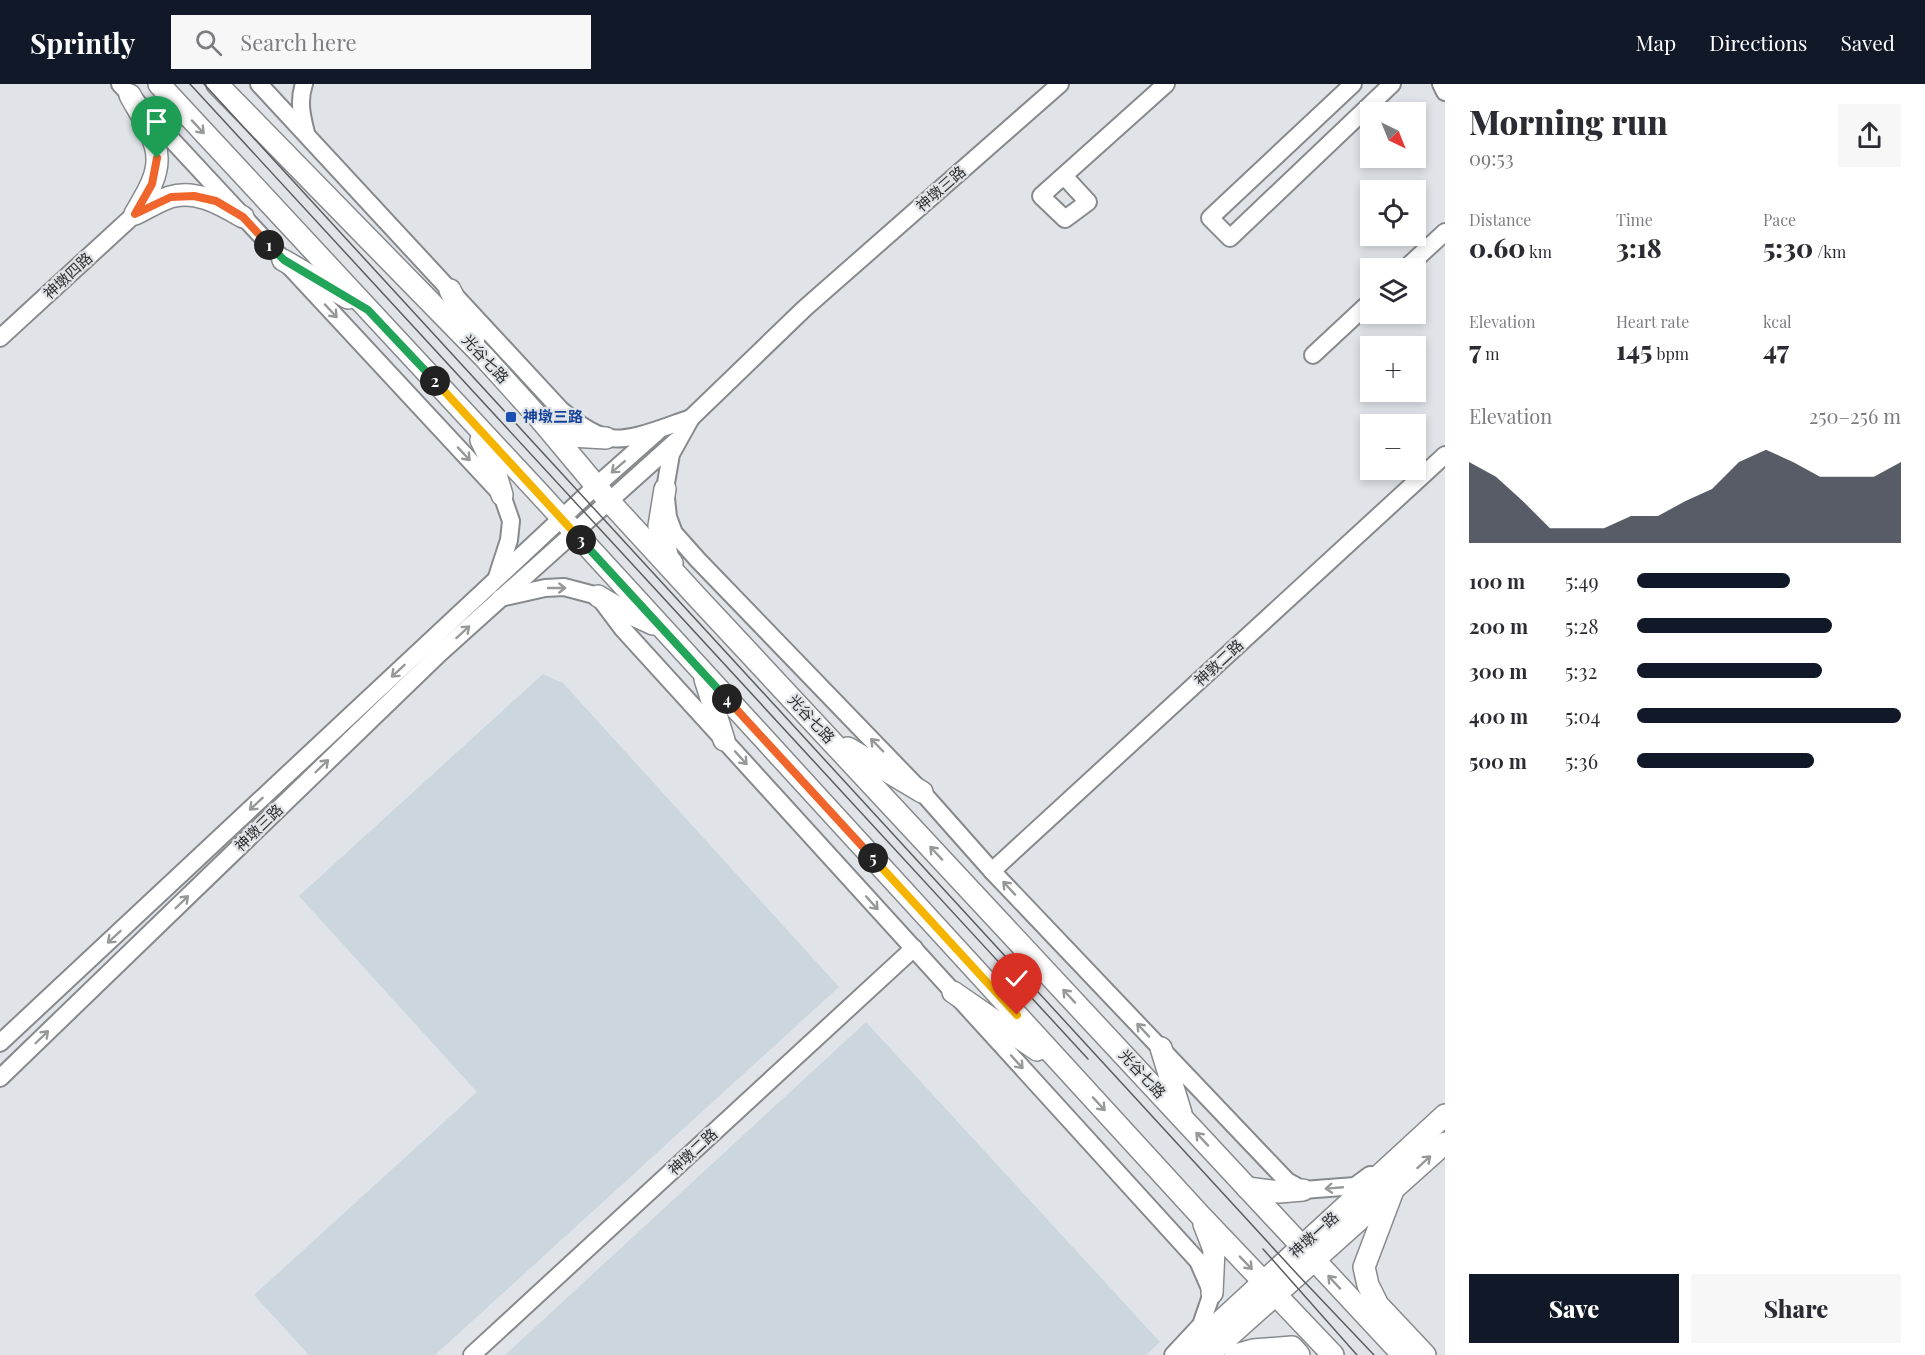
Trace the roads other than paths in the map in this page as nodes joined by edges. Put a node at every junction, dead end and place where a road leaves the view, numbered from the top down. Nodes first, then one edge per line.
1 (159, 84) edge
2 (217, 84) edge
3 (259, 84) edge
4 (304, 84) edge
5 (1059, 84) edge
6 (1166, 84) edge
7 (1353, 84) edge
8 (1392, 84) edge
9 (1441, 84) edge
10 (125, 89) edge
11 (1445, 92) edge
12 (306, 134) junction
13 (1064, 176) dead end
14 (135, 214) junction
15 (243, 217) junction
16 (1445, 232) edge
17 (1417, 258) edge
18 (284, 260) junction
19 (450, 290) junction
20 (368, 310) junction
21 (1360, 311) edge
22 (0, 338) edge
23 (1314, 355) dead end
24 (484, 357) junction
25 (469, 418) junction
26 (691, 418) junction
27 (541, 420) junction
28 (662, 428) junction
29 (681, 436) junction
30 (606, 438) junction
31 (1445, 454) edge
32 (665, 489) junction
33 (602, 493) junction
34 (502, 495) junction
35 (568, 526) junction
36 (496, 581) junction
37 (598, 596) junction
38 (697, 597) junction
39 (500, 598) junction
40 (662, 628) junction
41 (703, 672) junction
42 (827, 735) junction
43 (724, 740) junction
44 (922, 792) junction
45 (993, 871) junction
46 (914, 948) junction
47 (953, 992) junction
48 (0, 1043) edge
49 (1161, 1048) junction
50 (1069, 1072) junction
51 (1, 1075) edge
52 (1445, 1115) edge
53 (1184, 1119) junction
54 (1445, 1143) edge
55 (1404, 1153) junction
56 (1247, 1188) junction
57 (1303, 1190) junction
58 (1393, 1190) junction
59 (1200, 1215) junction
60 (1308, 1253) junction
61 (1364, 1267) junction
62 (1270, 1288) junction
63 (1212, 1293) junction
64 (1373, 1323) junction
65 (1299, 1352) edge
66 (472, 1355) edge
67 (1173, 1355) edge
68 (1184, 1355) edge
69 (1208, 1355) edge
70 (1235, 1355) edge
71 (1333, 1355) edge
72 (1403, 1355) edge
73 (1425, 1355) edge

1 -> 20 main road
2 - 24 main road, 光谷七路
3 - 12 street
4 - 12 street
5 - 26 street, 神墩三路
6 - 13 street
7 - 8 street
9 - 11 street
10 - 14 main road
10 - 15 street
12 - 19 street
14 - 15 main road
14 - 22 street, 神墩四路
15 - 18 street
16 - 17 street
18 - 20 main road
18 -> 34 street
19 - 24 main road
19 - 30 street
20 - 25 main road
21 - 23 street
24 - 27 main road, 光谷七路
25 - 34 main road
25 - 35 main road
26 - 28 street
26 - 29 street
27 - 30 main road
27 - 33 main road, 光谷七路
28 - 30 street
28 -> 33 street, 神墩三路
29 - 32 street
29 - 33 street, 神墩三路
31 - 45 street, 神敦二路
32 - 38 main road
44 -> 32 street
33 - 35 street, 神墩三路
33 - 38 main road, 光谷七路
34 - 36 street
35 - 36 street, 神墩三路
35 - 39 street, 神墩三路
35 - 40 main road
36 -> 48 street, 神墩三路
39 -> 37 street
37 - 40 main road
37 - 43 street
38 - 42 main road, 光谷七路
51 -> 39 street, 神墩三路
40 - 41 main road
41 - 43 main road
41 - 50 main road
42 - 44 main road
53 -> 42 main road, 光谷七路
43 -> 46 street
44 - 45 street
49 -> 45 street
46 - 47 street
46 - 66 street, 神墩二路
47 - 50 main road
47 -> 63 street
49 - 53 main road
49 - 57 street
50 -> 59 main road
52 - 55 main road, 神墩一路
56 -> 53 main road, 光谷七路
58 -> 54 main road, 神墩一路
55 -> 57 street
55 - 60 main road, 神墩一路
56 - 57 main road
56 - 60 main road, 光谷七路
58 - 60 main road, 神墩一路
58 - 61 main road
59 -> 62 main road
59 - 63 main road
60 - 62 main road, 神墩一路
64 -> 60 main road, 光谷七路
61 - 64 main road
61 - 73 main road
62 - 68 main road, 神墩一路
62 - 69 main road, 神墩一路
62 - 71 main road
63 - 67 street
64 - 72 main road, 光谷七路
65 - 70 main road

